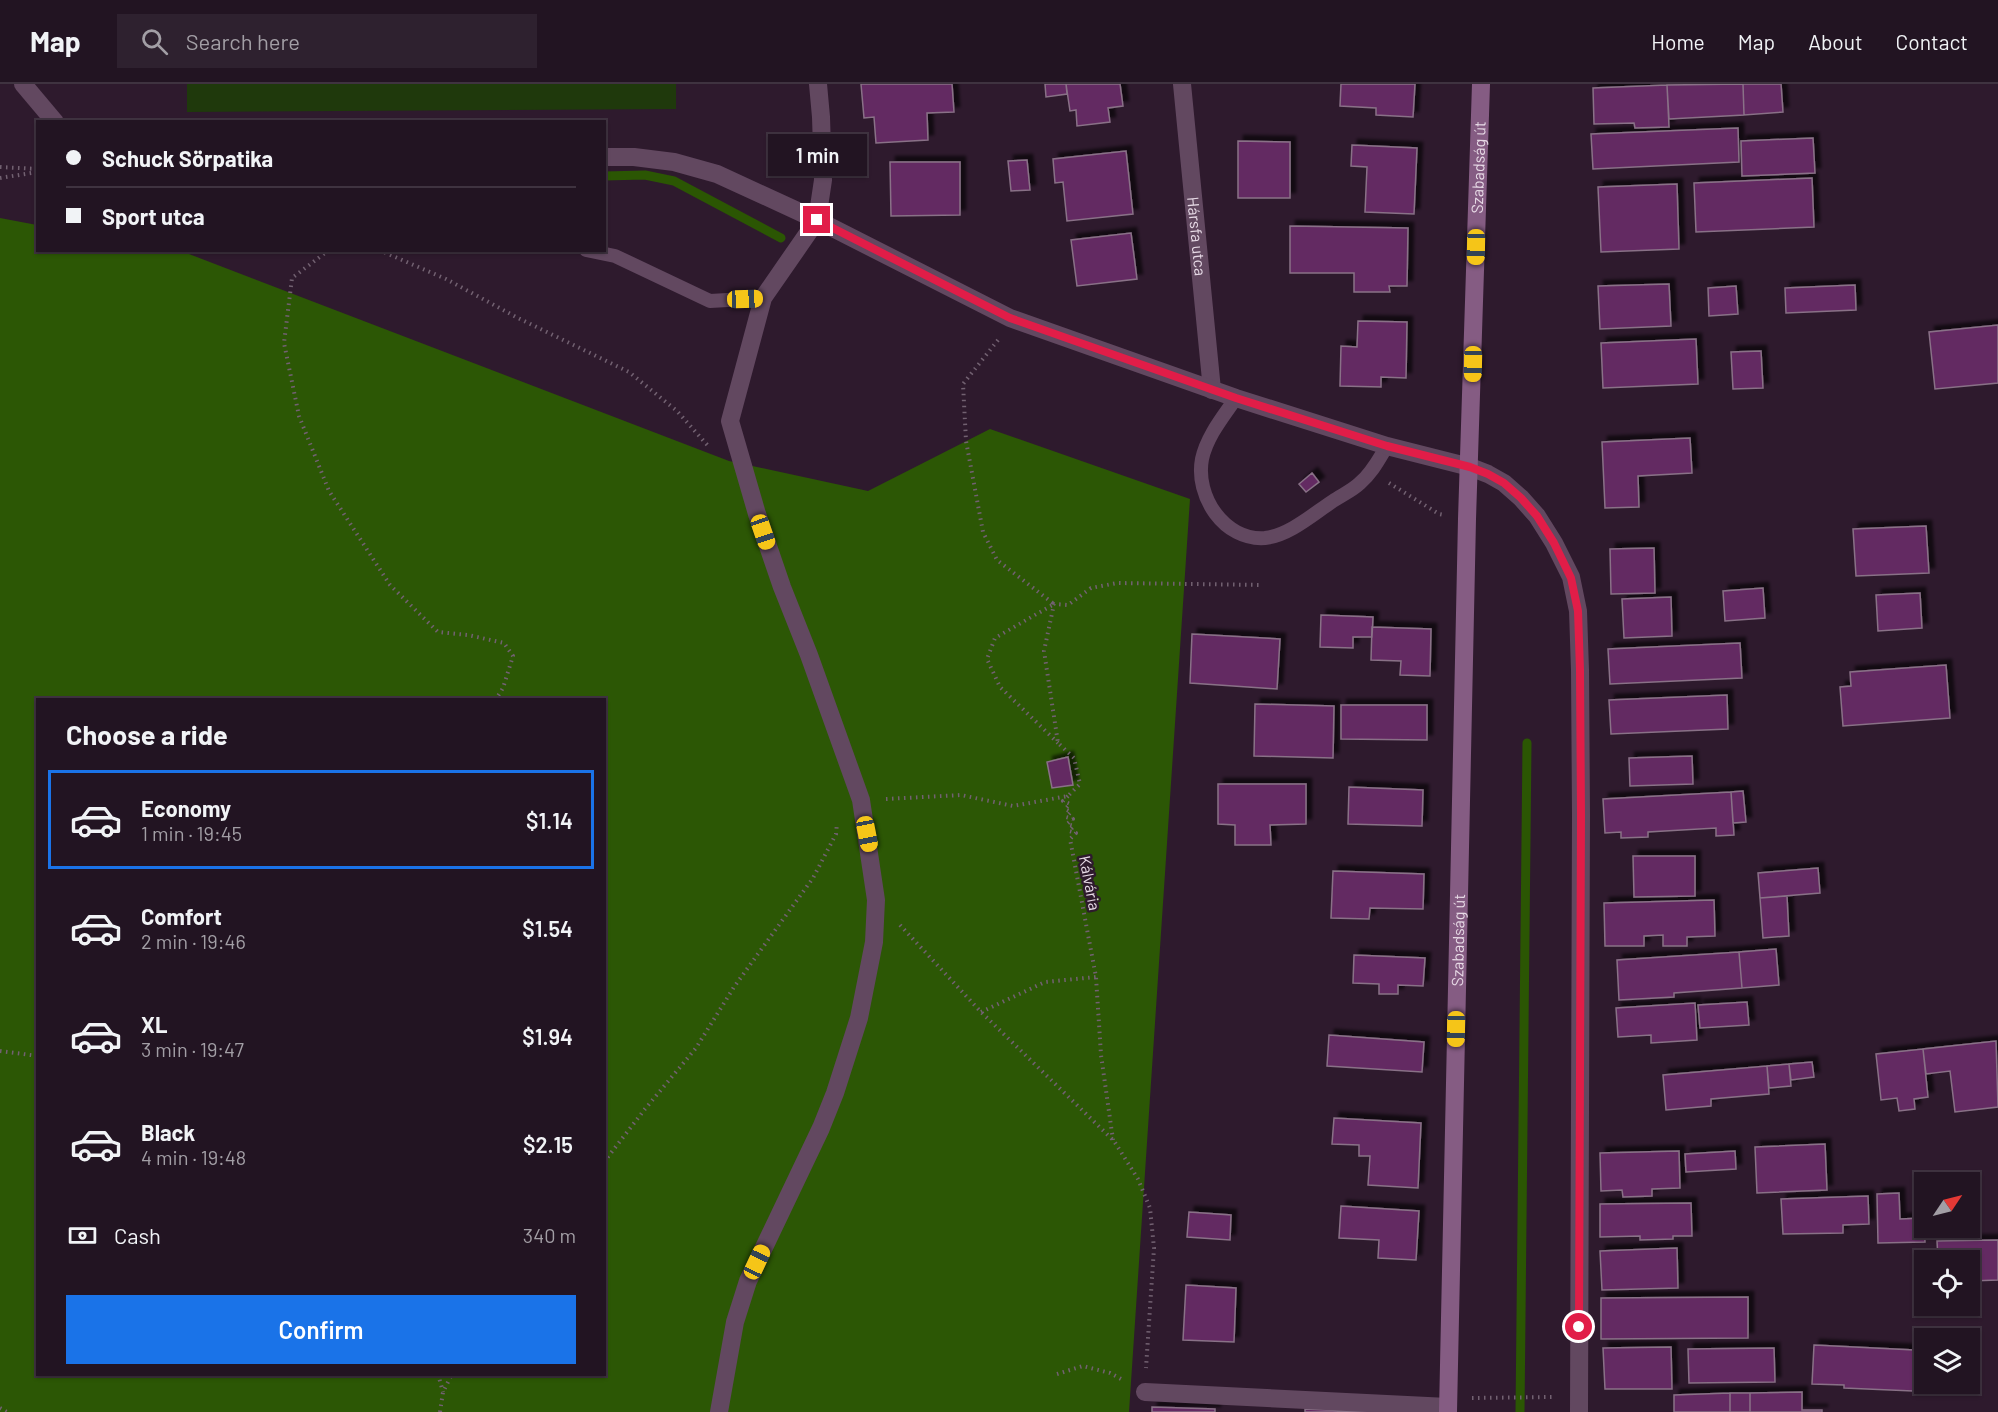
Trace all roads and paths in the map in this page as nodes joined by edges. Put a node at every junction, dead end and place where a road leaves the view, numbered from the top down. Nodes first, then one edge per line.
1 (23, 84) edge
2 (818, 84) edge
3 (1182, 84) edge
4 (1481, 84) edge
5 (53, 120) edge
6 (606, 157) edge
7 (0, 167) edge
8 (36, 170) edge
9 (36, 170) edge
10 (0, 178) edge
11 (817, 220) junction
12 (326, 252) edge
13 (384, 252) edge
14 (596, 252) edge
15 (763, 298) junction
16 (1010, 318) junction
17 (1212, 390) junction
18 (1236, 398) junction
19 (1387, 446) junction
20 (717, 457) dead end
21 (1470, 467) junction
22 (1263, 585) dead end
23 (1054, 603) junction
24 (497, 698) edge
25 (1058, 743) junction
26 (1068, 796) junction
27 (861, 800) junction
28 (839, 813) dead end
29 (876, 900) junction
30 (1096, 977) junction
31 (981, 1012) junction
32 (0, 1051) edge
33 (36, 1056) edge
34 (1113, 1141) junction
35 (606, 1159) edge
36 (1057, 1374) dead end
37 (439, 1376) edge
38 (451, 1376) edge
39 (443, 1392) junction
40 (1145, 1392) junction
41 (1533, 1397) dead end
42 (1488, 1398) dead end
43 (0, 1408) edge
44 (1448, 1410) edge
45 (7, 1412) edge
46 (440, 1412) edge
47 (719, 1412) edge
48 (1579, 1412) edge

1 - 5 street
2 - 11 street
3 - 17 street, Hársfa utca
4 - 21 main road, Szabadság út
6 - 11 street
7 - 8 path
9 - 10 path
11 - 15 street
11 - 16 street
12 - 24 path
13 - 20 path
14 - 15 lane
15 - 27 street
16 - 17 street
16 - 23 path
17 - 18 street
18 - 19 street
18 - 19 lane
19 - 21 street
21 - 44 main road, Szabadság út
21 - 48 street
22 - 23 path
23 - 25 path
23 - 25 path
25 - 26 path
26 - 27 path
26 - 30 path, Kálvária
27 - 29 street
28 - 35 path
29 - 31 path
29 - 47 street
30 - 31 path
30 - 34 path
31 - 34 path
32 - 33 path
34 - 40 path
36 - 40 path
37 - 39 path
38 - 39 path
39 - 46 path
40 - 44 street
41 - 42 path
43 - 45 path

